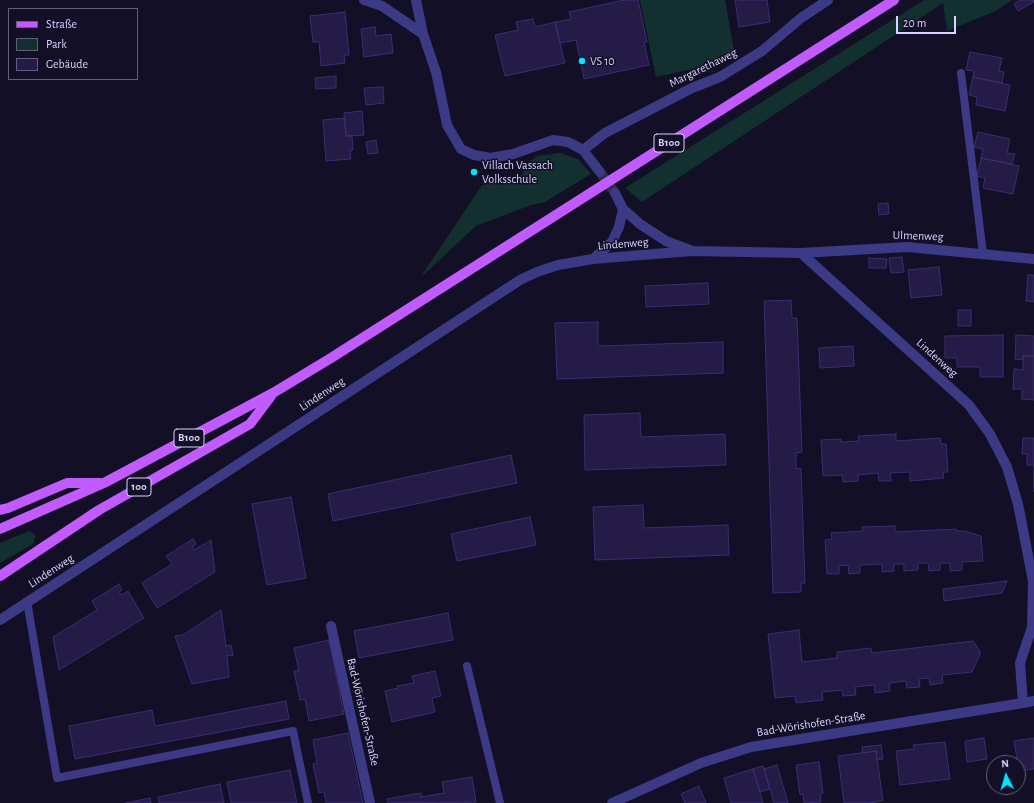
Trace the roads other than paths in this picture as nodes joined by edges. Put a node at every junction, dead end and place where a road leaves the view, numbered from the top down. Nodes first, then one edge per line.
1 (364, 0) edge
2 (416, 0) edge
3 (828, 0) edge
4 (894, 0) edge
5 (423, 34) junction
6 (961, 73) dead end
7 (583, 150) junction
8 (600, 172) tunnel mouth
9 (615, 193) tunnel mouth
10 (623, 209) junction
11 (691, 251) junction
12 (801, 253) junction
13 (983, 254) junction
14 (593, 259) junction
15 (1034, 259) edge
16 (273, 393) junction
17 (104, 483) junction
18 (0, 510) edge
19 (0, 529) edge
20 (0, 576) edge
21 (27, 601) junction
22 (0, 620) edge
23 (331, 626) dead end
24 (467, 666) dead end
25 (1034, 701) edge
26 (1023, 703) junction
27 (308, 803) edge
28 (370, 803) edge
29 (500, 803) edge
30 (612, 803) edge

1 - 5 street
2 - 5 street
3 - 7 street, Margarethaweg
4 - 16 main road, B100
5 - 7 street
6 - 13 lane
7 - 8 street
9 - 10 street
10 - 11 street
10 - 14 street
11 - 12 street, Lindenweg
11 - 14 street, Lindenweg
12 - 13 street, Ulmenweg
12 - 26 street, Lindenweg
13 - 15 street, Ulmenweg
14 - 21 street, Lindenweg
16 - 17 main road, B100
16 - 20 main road, 100
17 - 18 main road
17 - 19 main road, B100
21 - 22 street, Lindenweg
21 - 27 lane
23 - 28 street, Bad-Wörishofen-Straße
24 - 29 lane
25 - 26 street
26 - 30 street, Bad-Wörishofen-Straße

